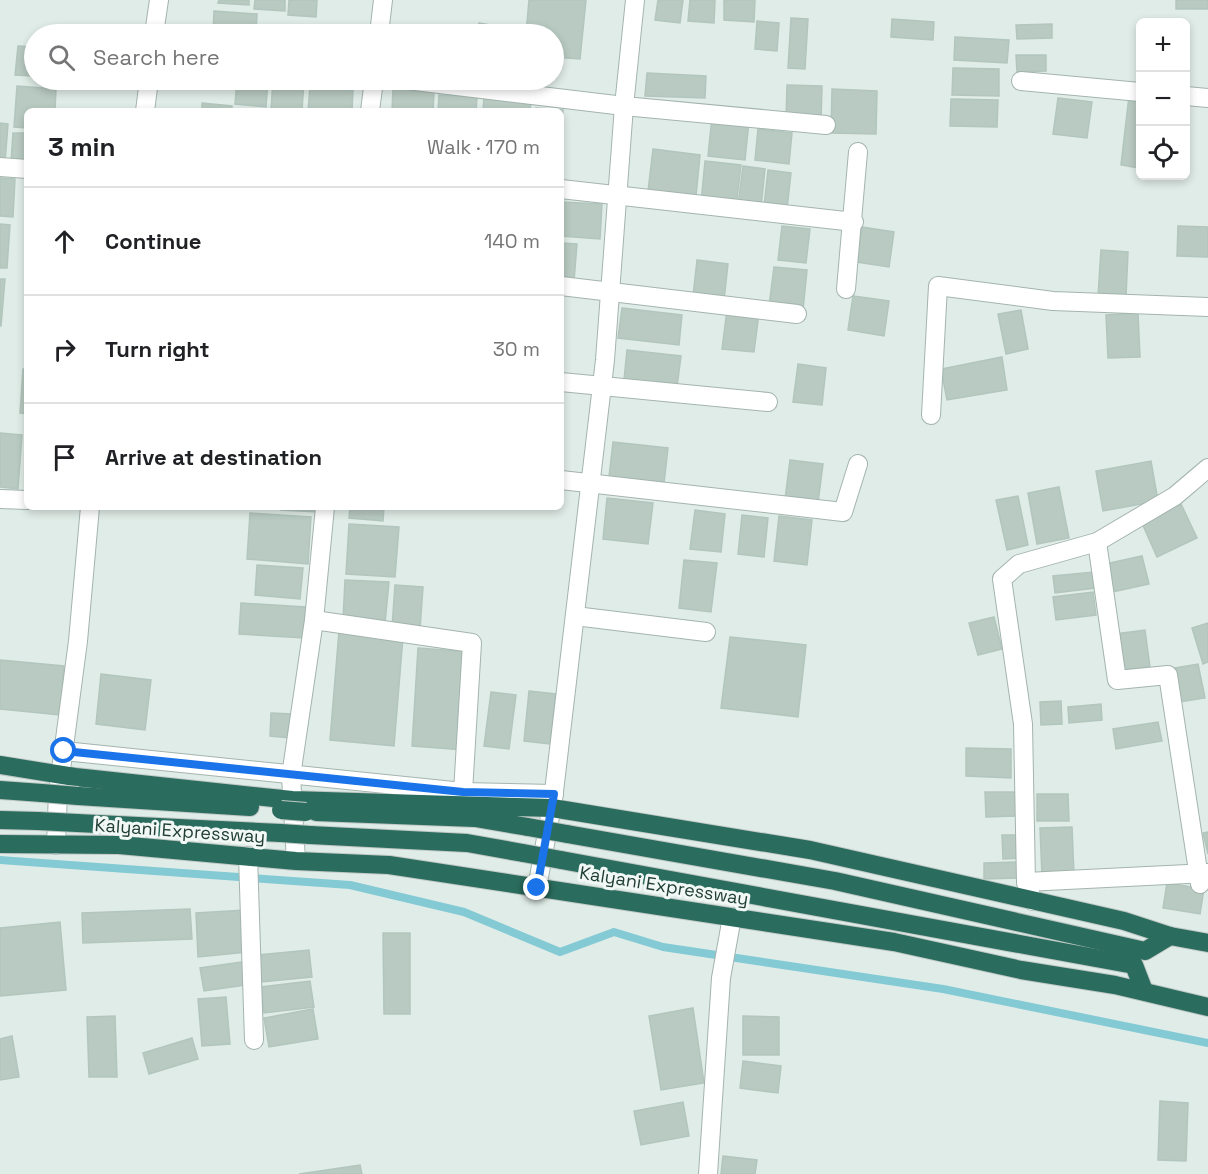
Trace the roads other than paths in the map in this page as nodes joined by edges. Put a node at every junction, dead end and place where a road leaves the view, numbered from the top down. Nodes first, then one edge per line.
1 (159, 0) edge
2 (383, 0) edge
3 (635, 0) edge
4 (155, 24) edge
5 (380, 24) edge
6 (1021, 81) dead end
7 (147, 90) edge
8 (373, 90) edge
9 (490, 90) edge
10 (1136, 92) edge
11 (1190, 96) edge
12 (1208, 98) edge
13 (624, 106) junction
14 (145, 108) edge
15 (370, 108) edge
16 (826, 125) dead end
17 (858, 152) dead end
18 (0, 167) edge
19 (24, 169) edge
20 (564, 189) edge
21 (619, 196) junction
22 (854, 222) junction
23 (564, 286) edge
24 (846, 289) dead end
25 (611, 291) junction
26 (1208, 307) edge
27 (797, 314) dead end
28 (564, 382) edge
29 (602, 387) junction
30 (768, 402) dead end
31 (931, 415) dead end
32 (858, 464) dead end
33 (1208, 468) edge
34 (564, 480) edge
35 (590, 483) junction
36 (0, 499) edge
37 (24, 500) edge
38 (90, 510) edge
39 (325, 510) edge
40 (1097, 542) junction
41 (575, 616) junction
42 (314, 620) junction
43 (706, 632) dead end
44 (64, 751) junction
45 (0, 765) edge
46 (61, 775) junction
47 (291, 776) junction
48 (0, 790) edge
49 (463, 792) junction
50 (553, 801) junction
51 (293, 807) junction
52 (0, 819) edge
53 (0, 844) edge
54 (56, 845) junction
55 (296, 861) junction
56 (248, 863) junction
57 (1202, 877) edge
58 (1026, 882) junction
59 (537, 888) junction
60 (1033, 901) junction
61 (732, 917) junction
62 (1170, 936) junction
63 (1208, 943) edge
64 (1144, 991) junction
65 (1208, 1007) edge
66 (254, 1040) dead end
67 (708, 1174) edge

1 - 4 street
2 - 5 street
3 - 13 street
6 - 10 street
7 - 14 street
8 - 15 street
9 - 13 street
11 - 12 street
13 - 16 street
13 - 21 street
17 - 22 street
18 - 19 street
20 - 21 street
21 - 22 street
21 - 25 street
22 - 24 street
23 - 25 street
25 - 27 street
25 - 29 street
26 - 31 street
28 - 29 street
29 - 30 street
29 - 35 street
32 - 35 street
33 - 40 street
34 - 35 street
35 - 41 street
36 - 37 street
38 - 44 street
39 - 42 street
40 - 57 street
40 - 58 street
41 - 43 street
41 - 50 street
42 - 47 street
42 - 49 street
44 - 46 street
44 - 47 street
45 - 46 highway
46 - 51 highway
46 - 54 street
47 - 49 street
47 - 51 street
48 - 51 highway, bridge
49 - 50 street
50 - 51 highway
50 - 59 street
50 - 60 highway
51 - 55 street
51 - 62 highway, bridge
52 - 64 highway, bridge
53 - 54 highway, Kalyani Expressway
54 - 56 highway, Kalyani Expressway
55 - 56 highway, Kalyani Expressway
55 - 59 highway, Kalyani Expressway
56 - 66 street
57 - 58 street
58 - 60 street
59 - 61 highway, Kalyani Expressway
60 - 62 highway
61 - 64 highway, Kalyani Expressway
61 - 67 street
62 - 63 highway
64 - 65 highway, Kalyani Expressway

